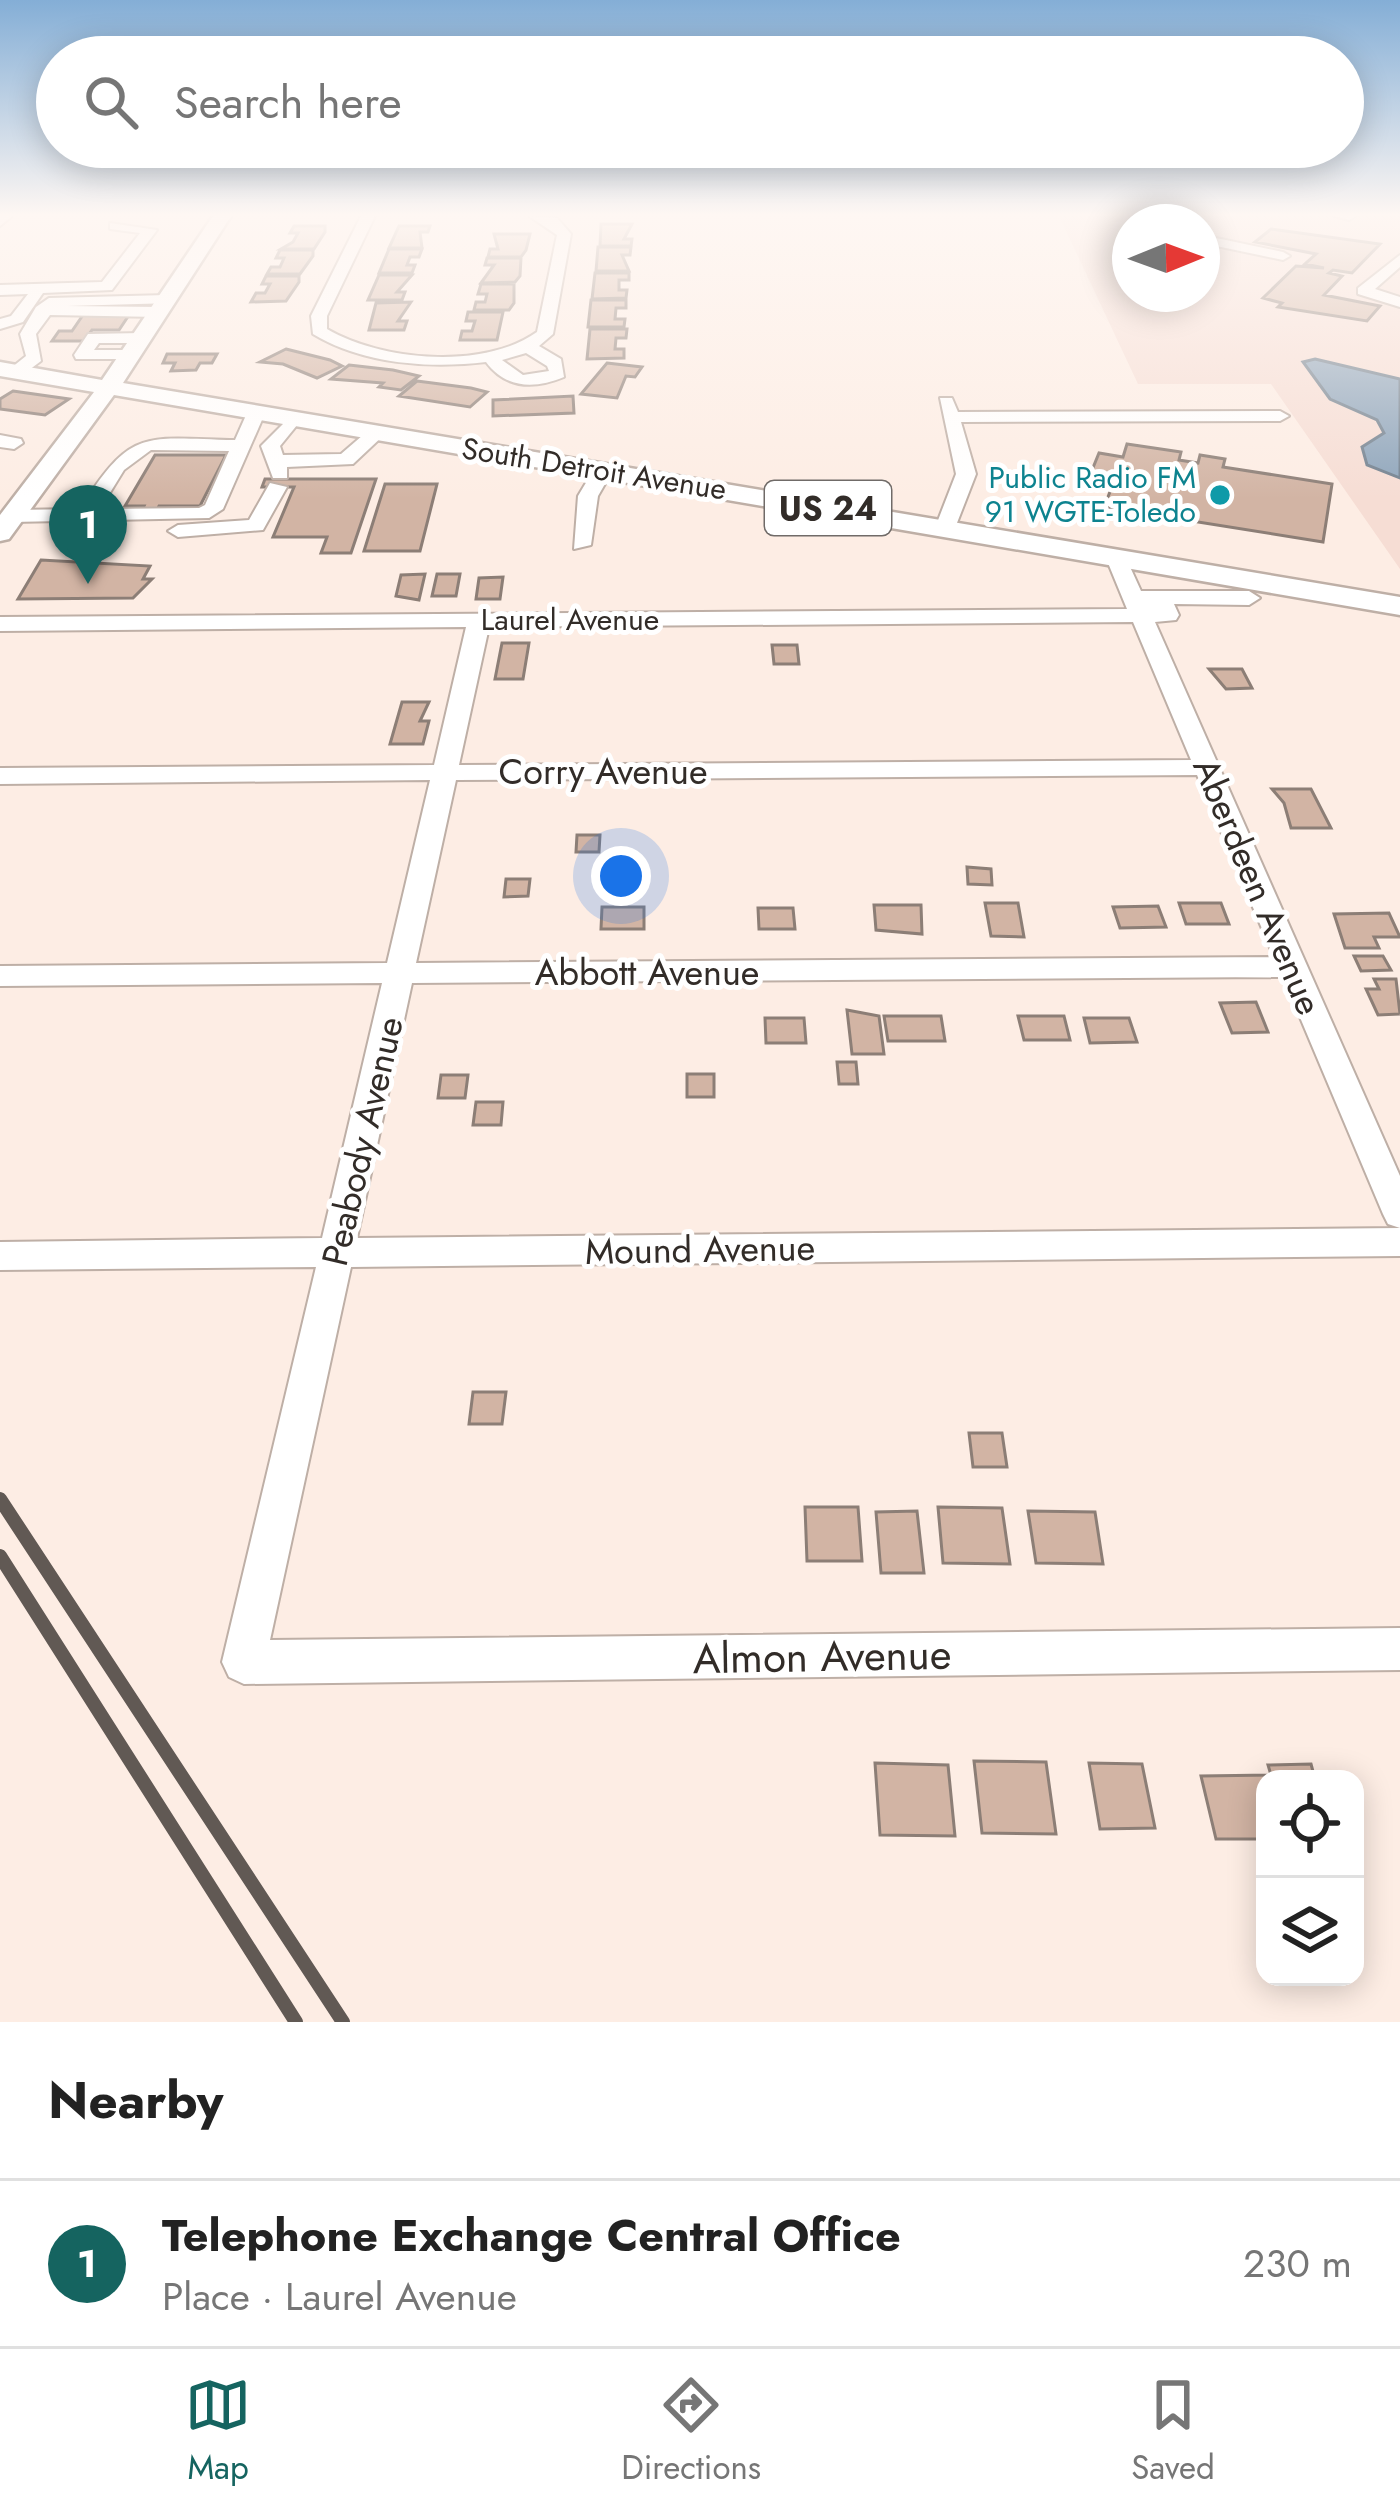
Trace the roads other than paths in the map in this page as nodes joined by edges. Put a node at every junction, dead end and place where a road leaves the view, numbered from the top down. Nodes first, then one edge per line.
1 (27, 310) edge
2 (35, 310) edge
3 (160, 310) edge
4 (322, 310) edge
5 (549, 310) edge
6 (0, 324) edge
7 (534, 345) junction
8 (136, 347) junction
9 (62, 349) junction
10 (493, 359) junction
11 (8, 370) edge
12 (108, 388) junction
13 (256, 413) junction
14 (1280, 416) dead end
15 (293, 419) junction
16 (377, 433) junction
17 (241, 446) junction
18 (603, 470) junction
19 (278, 476) junction
20 (8, 514) edge
21 (85, 517) junction
22 (945, 528) junction
23 (581, 545) dead end
24 (1116, 558) junction
25 (1253, 598) junction
26 (1145, 604) junction
27 (1400, 605) edge
28 (479, 621) junction
29 (0, 624) edge
30 (1207, 767) junction
31 (445, 772) junction
32 (0, 776) edge
33 (1293, 967) junction
34 (399, 974) junction
35 (0, 976) edge
36 (1400, 1214) edge
37 (1400, 1242) edge
38 (336, 1252) junction
39 (0, 1256) edge
40 (1400, 1649) edge
41 (244, 1662) joint

1 - 6 street
2 - 9 street
3 - 8 main road
4 - 10 street
5 - 7 street
7 - 10 street
7 - 10 street
8 - 9 street
8 - 12 main road
9 - 11 street
11 - 12 main road, South Detroit Avenue / US 24
12 - 13 main road, South Detroit Avenue / US 24
12 - 20 main road
13 - 15 main road, South Detroit Avenue / US 24
13 - 17 street
14 - 22 street
15 - 16 main road, South Detroit Avenue / US 24
15 - 19 street
16 - 18 main road, South Detroit Avenue / US 24
16 - 19 street
17 - 21 street
17 - 21 street
18 - 22 main road, South Detroit Avenue / US 24
18 - 23 street
19 - 21 street
20 - 21 street
22 - 24 main road, South Detroit Avenue / US 24
24 - 25 main road, South Detroit Avenue / US 24
24 - 26 street, Aberdeen Avenue
25 - 26 street, Laurel Avenue
25 - 27 main road, South Detroit Avenue / US 24
26 - 28 street, Laurel Avenue
26 - 30 street, Aberdeen Avenue
28 - 29 street, Laurel Avenue
28 - 31 street, Peabody Avenue
30 - 31 street, Corry Avenue
30 - 33 street, Aberdeen Avenue
31 - 32 street, Corry Avenue
31 - 34 street, Peabody Avenue
33 - 34 street, Abbott Avenue
33 - 36 street, Aberdeen Avenue
34 - 35 street, Abbott Avenue
34 - 38 street, Peabody Avenue
37 - 38 street, Mound Avenue
38 - 39 street, Mound Avenue
38 - 41 street, Peabody Avenue
40 - 41 street, Almon Avenue

